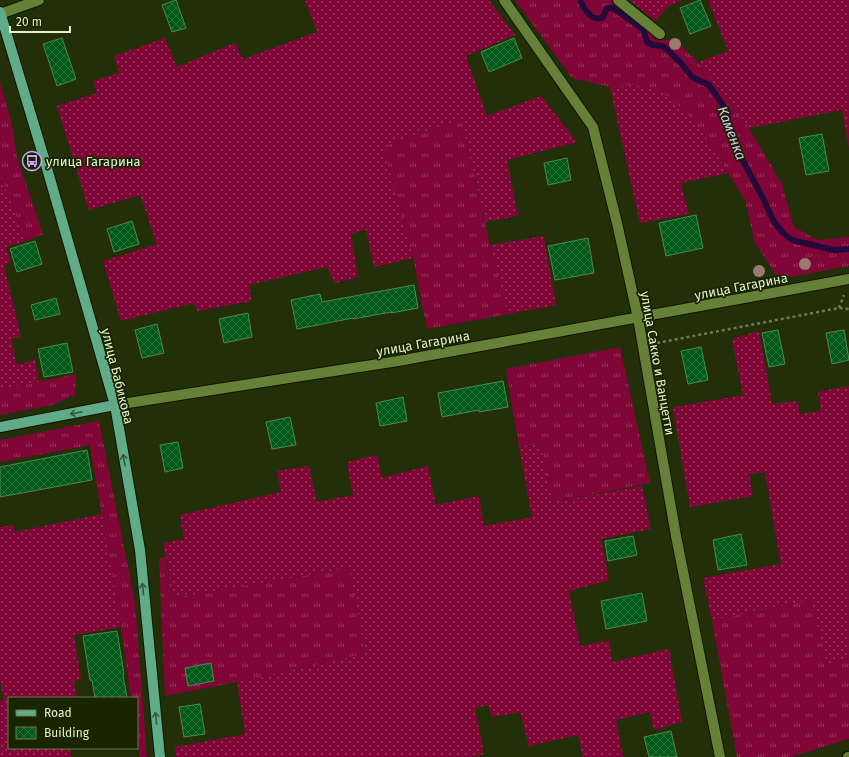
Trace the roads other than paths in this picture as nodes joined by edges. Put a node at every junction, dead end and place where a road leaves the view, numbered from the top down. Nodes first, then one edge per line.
1 (39, 0) edge
2 (504, 0) edge
3 (618, 0) edge
4 (0, 14) edge
5 (660, 34) dead end
6 (849, 279) edge
7 (638, 318) junction
8 (115, 405) junction
9 (0, 427) edge
10 (160, 757) edge
11 (720, 757) edge

1 - 4 street
2 - 7 street, улица Сакко и Ванцетти
3 - 5 street
4 - 8 main road, улица Бабикова
6 - 7 street, улица Гагарина
7 - 8 street, улица Гагарина
7 - 11 street, улица Сакко и Ванцетти
8 -> 9 main road, улица Гагарина
10 -> 8 main road, улица Бабикова

